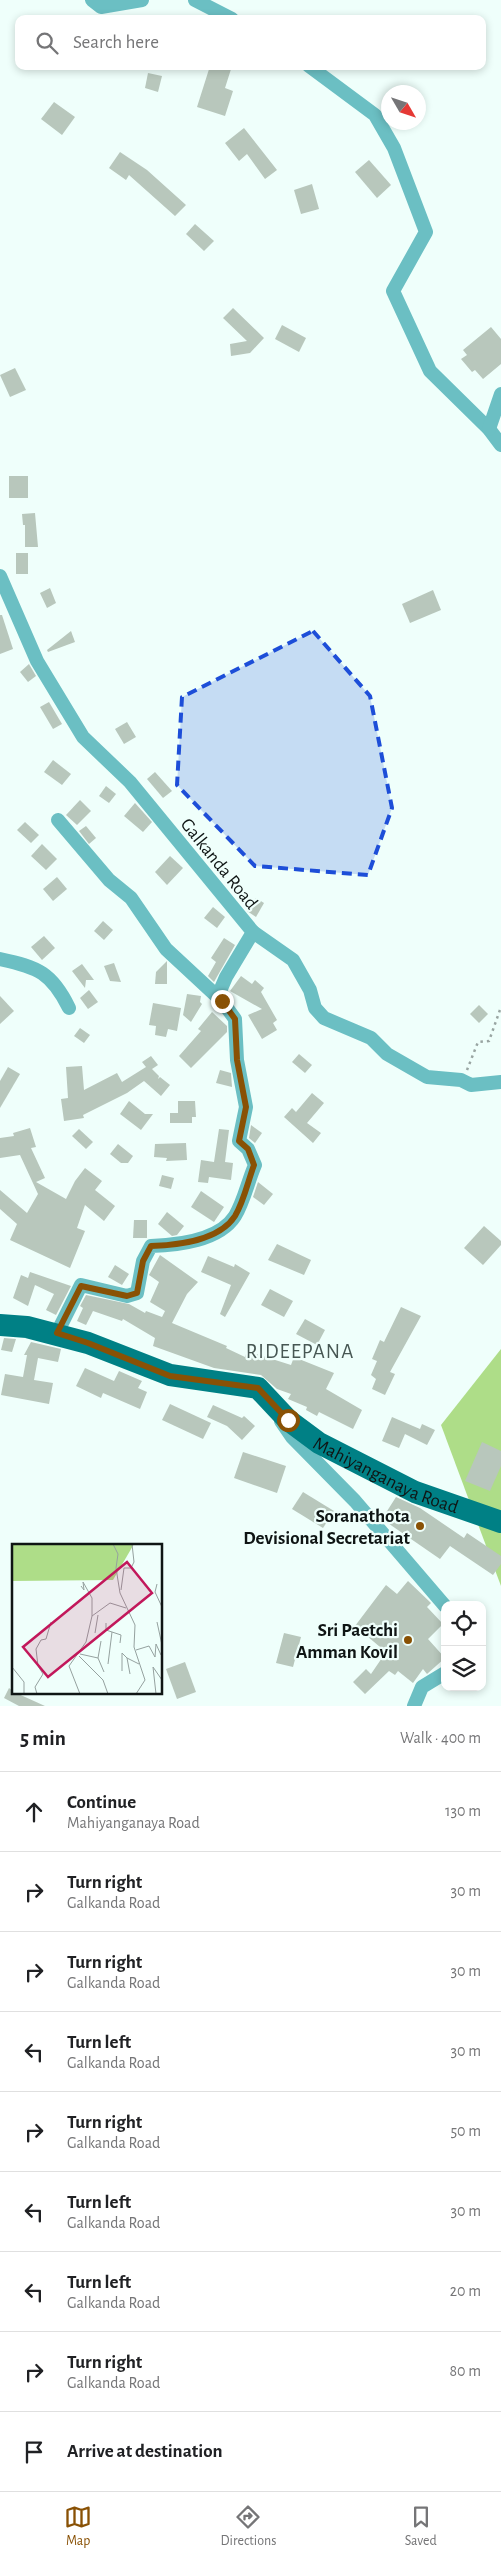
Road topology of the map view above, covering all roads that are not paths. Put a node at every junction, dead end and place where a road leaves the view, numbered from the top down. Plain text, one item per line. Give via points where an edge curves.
1 (92, 0) edge
2 (142, 0) edge
3 (195, 0) edge
4 (224, 15) edge
5 (314, 70) edge
6 (501, 394) edge
7 (489, 429) junction
8 (501, 445) edge
9 (0, 576) edge
10 (58, 820) dead end
11 (253, 932) junction
12 (0, 960) edge
13 (222, 1001) junction
14 (69, 1008) dead end
15 (501, 1082) edge
16 (0, 1325) edge
17 (57, 1333) junction
18 (258, 1388) junction
19 (501, 1522) edge
20 (441, 1601) edge
21 (441, 1675) edge
22 (414, 1706) edge

1 - 2 street via 101,7
3 - 4 street
5 - 7 street via 375,116 394,148 426,232 393,292 430,371
6 - 7 street
7 - 8 street
9 - 11 street, Galkanda Road via 37,661 83,737 130,782
10 - 13 street via 108,880 131,898 166,949
11 - 13 street, Galkanda Road via 226,977 220,991
11 - 15 street via 293,960 310,990 315,1008 324,1018 371,1038 387,1054 427,1076 460,1080 471,1085
12 - 14 street via 25,964 47,976 59,988
13 - 17 street via 235,1019 237,1060 246,1107 239,1141 248,1149 254,1165 235,1216 214,1234 174,1245 151,1246 143,1261 137,1293 127,1296 81,1286
16 - 17 main road
17 - 18 main road via 170,1376
18 - 19 main road, Mahiyanganaya Road via 288,1420 319,1443 415,1492
18 - 20 street via 292,1438 355,1501
21 - 22 street via 422,1687

